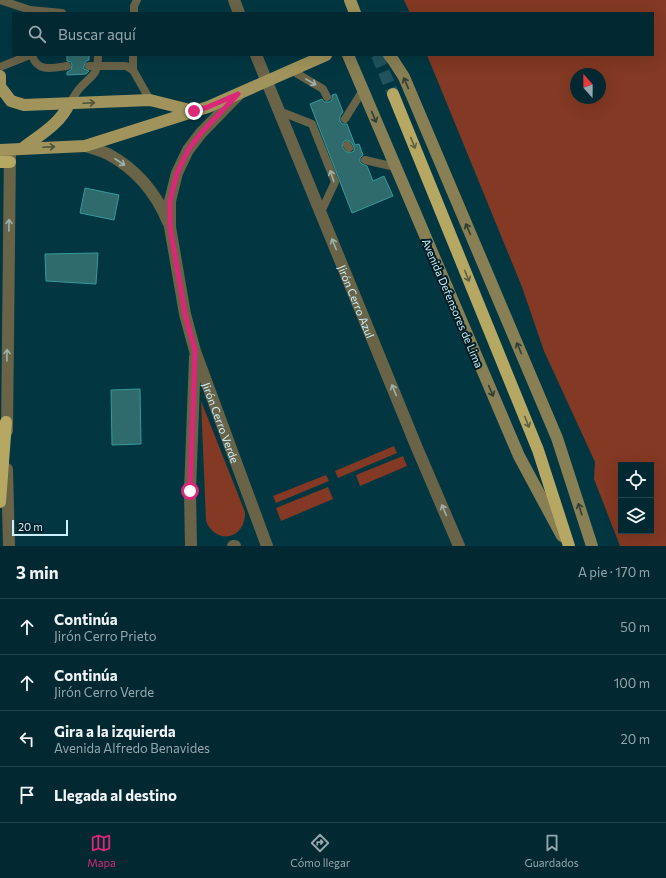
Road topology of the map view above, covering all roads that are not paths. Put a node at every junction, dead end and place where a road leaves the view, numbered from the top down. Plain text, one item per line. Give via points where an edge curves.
1 (0, 0) edge
2 (137, 0) edge
3 (234, 0) edge
4 (350, 0) edge
5 (30, 12) edge
6 (134, 12) edge
7 (239, 12) edge
8 (355, 12) edge
9 (28, 56) edge
10 (32, 56) edge
11 (98, 56) edge
12 (133, 56) edge
13 (256, 56) edge
14 (324, 56) edge
15 (348, 56) edge
16 (390, 56) edge
17 (67, 66) dead end
18 (93, 66) junction
19 (0, 67) edge
20 (133, 70) junction
21 (291, 70) junction
22 (267, 81) junction
23 (0, 85) edge
24 (363, 90) junction
25 (238, 94) junction
26 (393, 94) tunnel mouth
27 (327, 97) dead end
28 (150, 100) junction
29 (70, 104) junction
30 (194, 111) junction
31 (279, 111) junction
32 (345, 119) dead end
33 (85, 146) junction
34 (24, 148) junction
35 (5, 149) edge
36 (365, 160) dead end
37 (5, 162) edge
38 (395, 167) junction
39 (320, 212) junction
40 (170, 227) junction
41 (195, 351) junction
42 (6, 422) junction
43 (0, 502) edge
44 (9, 546) edge
45 (192, 546) edge
46 (268, 546) edge
47 (459, 546) edge
48 (568, 546) edge
49 (592, 546) edge

1 - 5 lane
2 - 6 lane
3 - 7 street
4 - 8 main road
9 - 19 lane
10 - 17 lane via 38,65 47,69
11 - 18 lane
12 - 20 lane
13 - 22 street, Jirón Cerro Azul
14 - 21 main road
15 - 24 main road, Avenida Defensores de Lima
49 -> 16 main road via 557,438 404,77
18 - 20 lane via 126,66
18 - 29 lane via 95,74 80,88
20 - 28 lane
21 - 22 main road
21 -> 27 lane via 323,89
22 - 25 main road
22 - 31 street, Jirón Cerro Azul
23 - 29 main road via 11,101 24,105
24 - 32 lane
24 -> 38 main road, Avenida Defensores de Lima
25 - 30 main road
25 - 40 street, Jirón Cerro Verde via 188,150 177,173 170,201
26 -> 48 highway via 538,450
29 -> 28 main road
28 - 30 main road
29 - 34 main road via 53,127
30 - 33 main road
31 - 39 street, Jirón Cerro Azul
39 -> 31 lane via 335,182 312,124
34 -> 33 main road
33 -> 40 street, Jirón Cerro Verde via 108,154 146,184 160,204
34 - 35 main road
35 - 37 street
36 - 38 lane
42 -> 37 street
38 -> 48 main road, Avenida Defensores de Lima via 519,456
47 -> 39 street, Jirón Cerro Azul
40 - 41 street, Jirón Cerro Verde via 185,314
41 - 45 street via 190,491
41 - 46 street, Jirón Cerro Verde
42 - 43 highway
42 - 44 street

